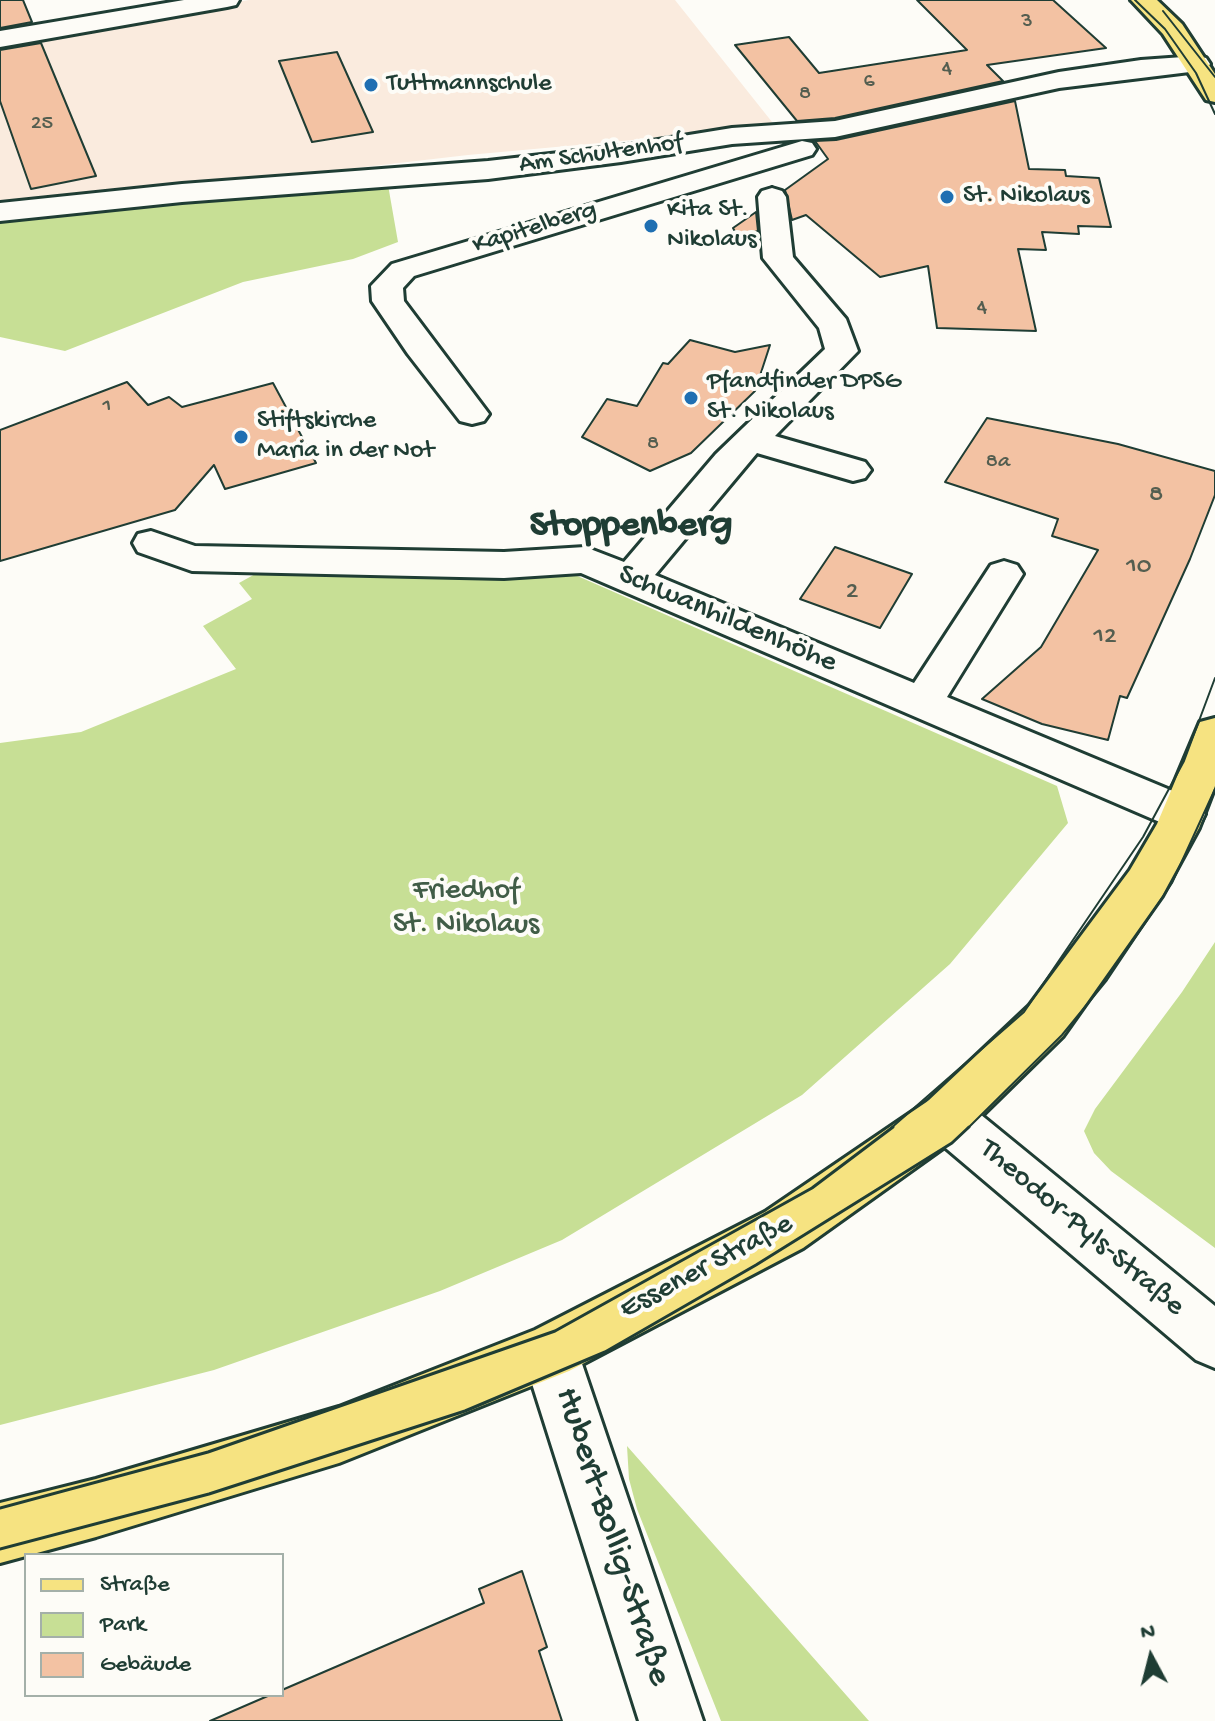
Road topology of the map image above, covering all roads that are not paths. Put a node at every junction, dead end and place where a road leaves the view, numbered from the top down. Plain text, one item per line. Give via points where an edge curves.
1 (227, 0) edge
2 (1143, 0) edge
3 (0, 39) edge
4 (1206, 63) edge
5 (1215, 94) edge
6 (835, 129) junction
7 (772, 197) dead end
8 (0, 212) edge
9 (472, 414) dead end
10 (750, 440) junction
11 (853, 470) dead end
12 (151, 543) dead end
13 (1004, 574) dead end
14 (632, 578) junction
15 (922, 703) junction
16 (1204, 772) edge
17 (946, 1117) junction
18 (1215, 1341) edge
19 (550, 1352) junction
20 (0, 1533) edge
21 (671, 1721) edge

1 - 3 street
2 - 4 main road
4 - 5 main road
4 - 6 street, Am Schultenhof via 1059,80
6 - 8 street, Am Schultenhof via 732,136 488,170
6 - 9 street, Kapitelberg via 801,150 403,270 387,286 388,301
7 - 10 street via 778,258 835,326 842,351
10 - 11 street
10 - 14 street
12 - 14 street, Schwanhildenhöhe via 192,558 490,565 585,560
13 - 15 street
14 - 15 street, Schwanhildenhöhe
15 - 16 street, Schwanhildenhöhe
16 - 17 main road, Essener Straße via 1146,883 1046,1021
17 - 18 street, Theodor-Pyls-Straße
17 - 19 main road, Essener Straße via 784,1230
19 - 20 main road, Essener Straße via 339,1435
19 - 21 street, Hubert-Bollig-Straße

